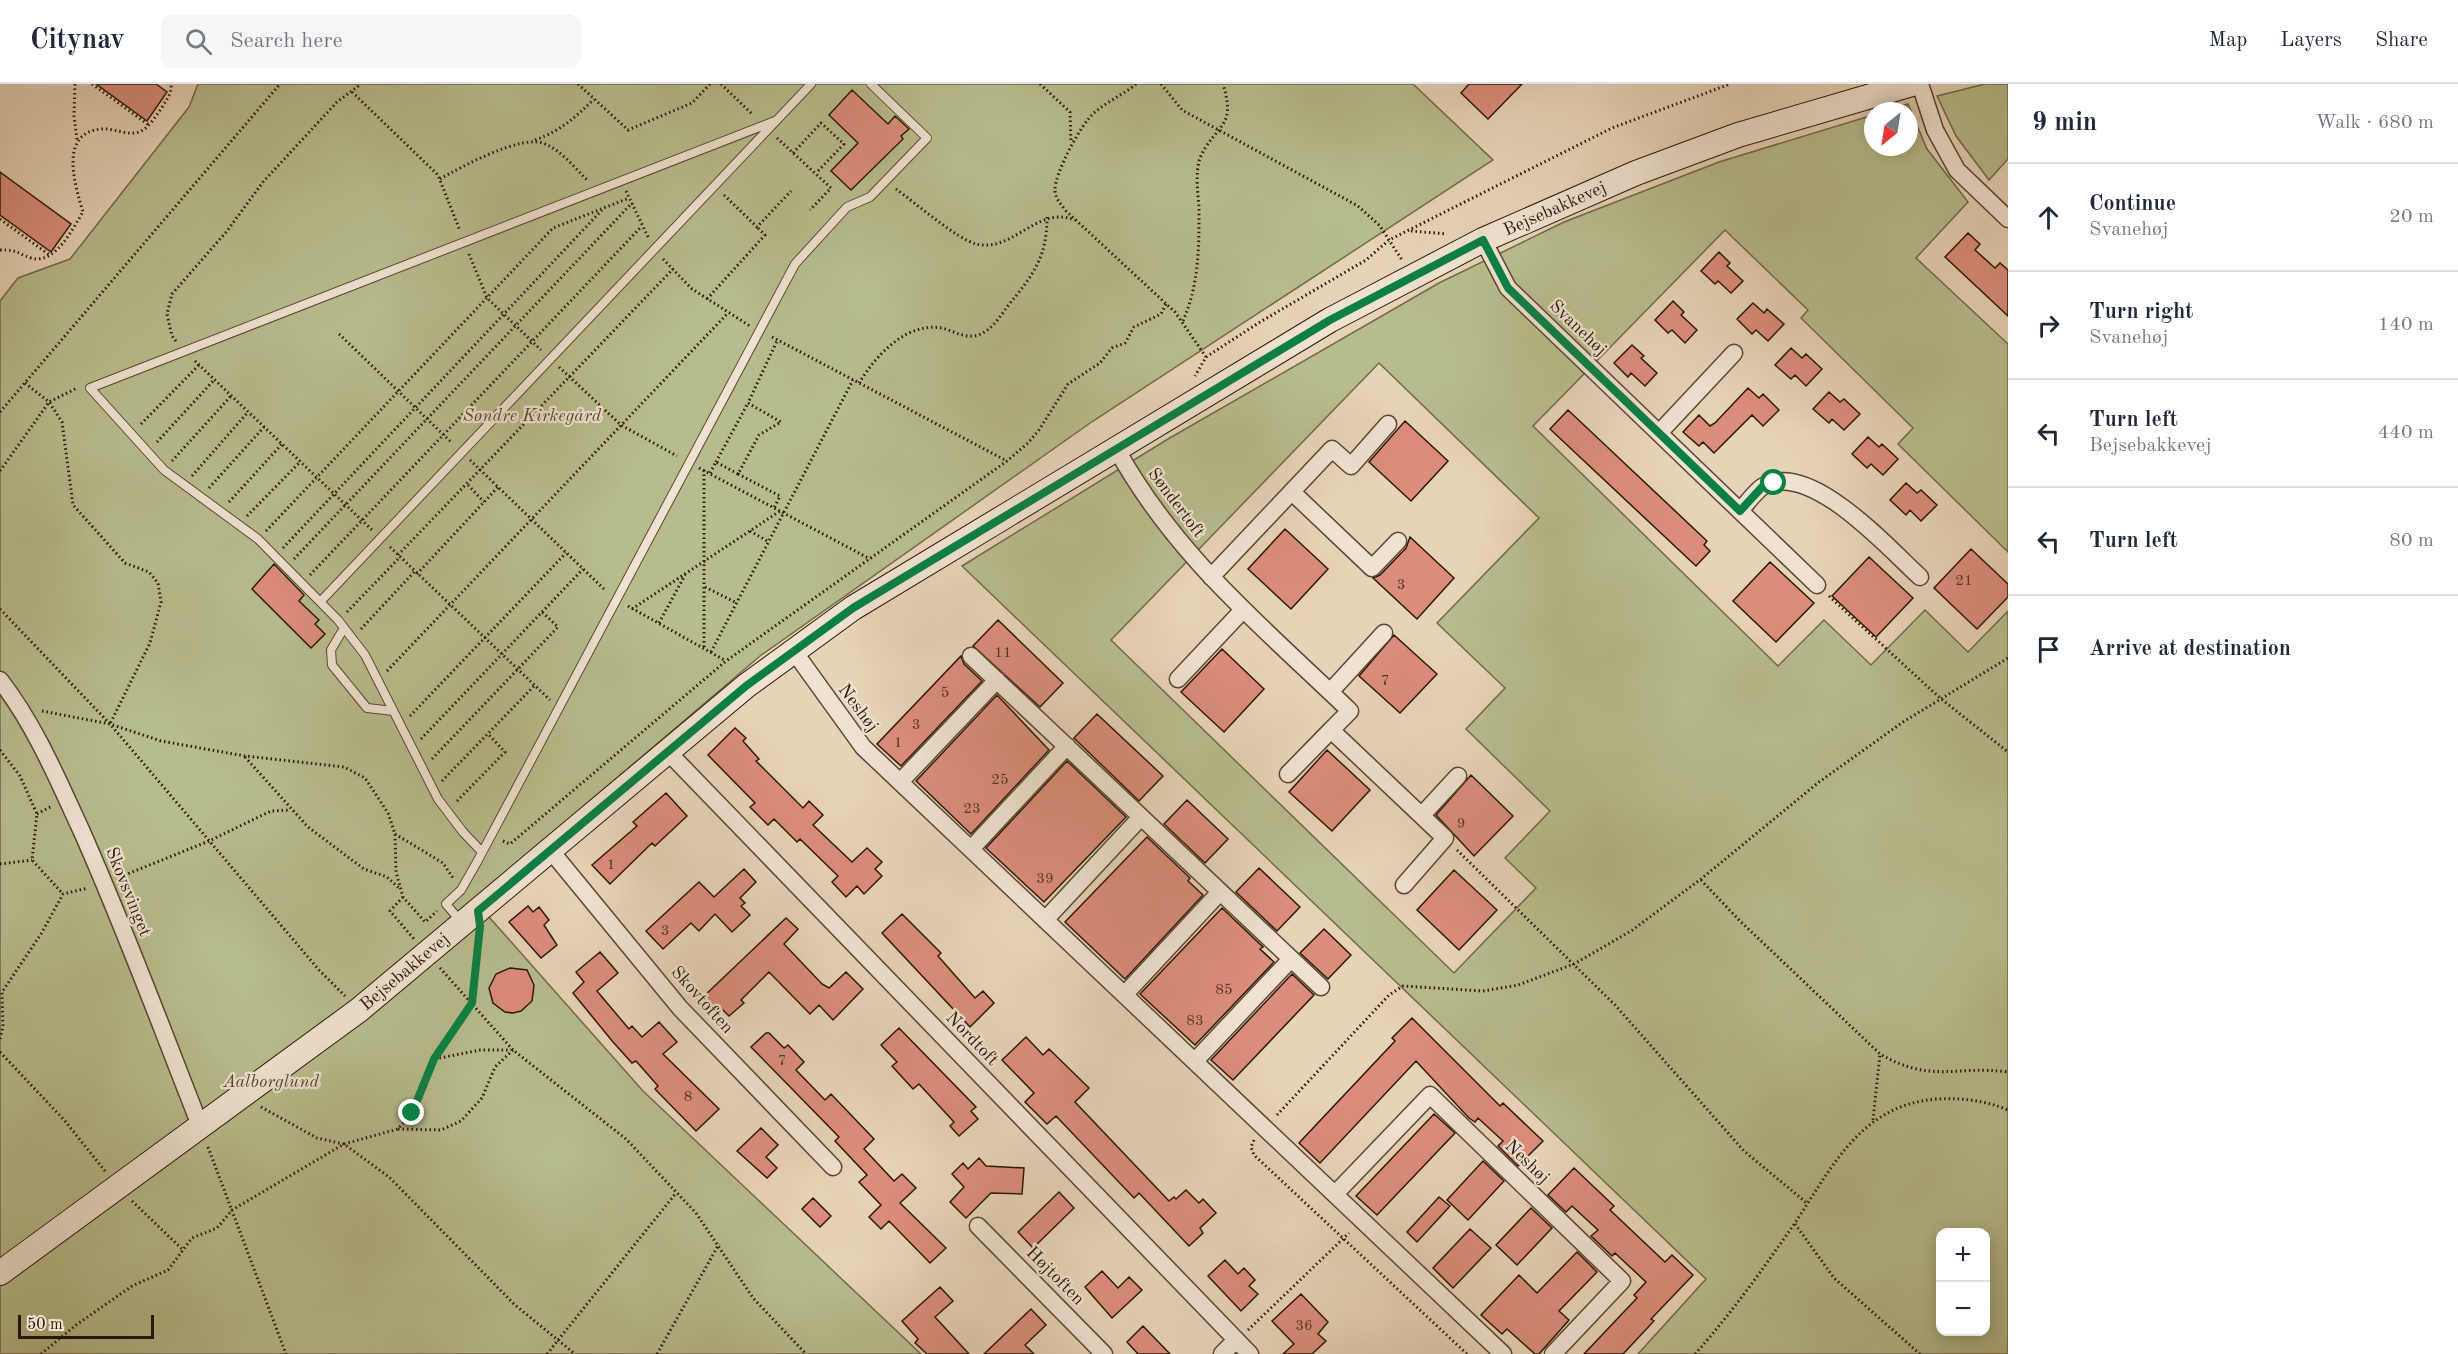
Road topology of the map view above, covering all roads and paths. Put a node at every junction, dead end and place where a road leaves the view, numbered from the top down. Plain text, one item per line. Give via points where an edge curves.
1 (75, 84) edge
2 (92, 84) edge
3 (171, 84) edge
4 (280, 84) edge
5 (361, 84) edge
6 (578, 84) edge
7 (710, 84) edge
8 (721, 84) edge
9 (811, 84) edge
10 (871, 84) edge
11 (1040, 84) edge
12 (1136, 84) edge
13 (1161, 84) edge
14 (1223, 84) edge
15 (1730, 84) edge
16 (1912, 84) edge
17 (1920, 84) edge
18 (351, 92) junction
19 (594, 99) junction
20 (149, 125) junction
21 (766, 127) junction
22 (753, 129) junction
23 (1219, 132) junction
24 (77, 140) junction
25 (534, 140) junction
26 (1071, 144) junction
27 (747, 151) junction
28 (793, 153) junction
29 (816, 174) junction
30 (440, 179) junction
31 (622, 181) junction
32 (885, 181) junction
33 (715, 185) junction
34 (598, 190) junction
35 (790, 191) dead end
36 (629, 198) junction
37 (632, 203) junction
38 (603, 208) junction
39 (810, 210) dead end
40 (1047, 217) junction
41 (0, 219) edge
42 (2008, 219) edge
43 (1077, 221) junction
44 (641, 226) junction
45 (757, 227) junction
46 (1410, 231) junction
47 (1450, 234) dead end
48 (1389, 240) junction
49 (1483, 240) junction
50 (464, 242) junction
51 (655, 249) junction
52 (0, 250) edge
53 (51, 256) junction
54 (1404, 265) dead end
55 (673, 270) junction
56 (707, 299) junction
57 (1166, 304) junction
58 (727, 314) junction
59 (1183, 321) junction
60 (757, 330) junction
61 (339, 334) dead end
62 (184, 351) junction
63 (1734, 353) dead end
64 (1206, 357) junction
65 (199, 365) dead end
66 (214, 380) dead end
67 (852, 380) junction
68 (25, 383) junction
69 (859, 383) junction
70 (1191, 384) dead end
71 (90, 388) junction
72 (399, 391) junction
73 (231, 396) dead end
74 (49, 402) junction
75 (748, 404) junction
76 (416, 408) junction
77 (0, 412) edge
78 (248, 412) dead end
79 (428, 419) junction
80 (1388, 424) dead end
81 (264, 427) dead end
82 (1659, 433) junction
83 (132, 434) junction
84 (443, 434) junction
85 (282, 444) dead end
86 (1116, 448) junction
87 (148, 452) junction
88 (462, 452) junction
89 (1007, 461) junction
90 (300, 462) dead end
91 (716, 462) junction
92 (164, 470) junction
93 (704, 470) dead end
94 (0, 471) edge
95 (482, 471) junction
96 (738, 474) junction
97 (468, 485) junction
98 (182, 486) junction
99 (498, 487) junction
100 (1292, 492) junction
101 (200, 498) junction
102 (484, 502) junction
103 (774, 508) junction
104 (780, 511) junction
105 (1740, 511) junction
106 (220, 513) junction
107 (784, 513) junction
108 (531, 519) junction
109 (238, 525) junction
110 (750, 531) junction
111 (258, 539) junction
112 (1398, 541) dead end
113 (770, 542) junction
114 (566, 553) junction
115 (276, 556) junction
116 (870, 559) junction
117 (705, 561) junction
118 (287, 567) junction
119 (583, 568) junction
120 (685, 574) junction
121 (1920, 577) dead end
122 (1211, 578) junction
123 (303, 583) junction
124 (1817, 585) joint
125 (705, 586) junction
126 (615, 599) junction
127 (321, 601) junction
128 (737, 603) junction
129 (0, 609) edge
130 (632, 609) junction
131 (1242, 611) junction
132 (542, 612) junction
133 (341, 624) junction
134 (659, 624) junction
135 (1384, 633) dead end
136 (352, 639) junction
137 (704, 648) junction
138 (793, 650) junction
139 (711, 652) junction
140 (970, 656) dead end
141 (2008, 658) edge
142 (726, 661) junction
143 (1178, 679) dead end
144 (0, 680) edge
145 (378, 680) junction
146 (997, 680) junction
147 (534, 685) dead end
148 (1330, 692) junction
149 (1940, 698) junction
150 (21, 707) junction
151 (393, 711) junction
152 (110, 724) junction
153 (400, 726) junction
154 (1331, 730) junction
155 (488, 734) junction
156 (1066, 746) junction
157 (411, 749) junction
158 (0, 750) edge
159 (667, 751) junction
160 (2008, 752) edge
161 (245, 756) junction
162 (422, 770) junction
163 (1288, 774) dead end
164 (1458, 776) dead end
165 (900, 782) junction
166 (434, 790) junction
167 (290, 810) junction
168 (447, 811) junction
169 (1422, 815) junction
170 (1141, 818) junction
171 (395, 834) junction
172 (491, 836) junction
173 (1445, 838) junction
174 (209, 841) junction
175 (971, 849) junction
176 (551, 851) junction
177 (482, 852) junction
178 (32, 860) junction
179 (0, 864) edge
180 (1701, 879) junction
181 (105, 883) junction
182 (1404, 885) dead end
183 (402, 890) junction
184 (461, 890) junction
185 (1220, 891) junction
186 (63, 894) junction
187 (403, 897) junction
188 (446, 904) junction
189 (470, 917) junction
190 (1045, 920) junction
191 (427, 954) junction
192 (1291, 959) junction
193 (1574, 964) junction
194 (1321, 987) dead end
195 (1, 991) edge
196 (1125, 994) junction
197 (472, 1003) junction
198 (359, 1010) junction
199 (0, 1039) edge
200 (513, 1050) junction
201 (0, 1052) edge
202 (1880, 1054) junction
203 (434, 1059) junction
204 (1196, 1061) junction
205 (2008, 1072) edge
206 (244, 1096) junction
207 (2008, 1110) edge
208 (1873, 1120) junction
209 (1266, 1126) junction
210 (201, 1128) junction
211 (398, 1129) junction
212 (344, 1144) junction
213 (833, 1167) dead end
214 (117, 1186) junction
215 (676, 1192) junction
216 (1336, 1193) junction
217 (1808, 1204) junction
218 (232, 1210) junction
219 (1794, 1224) junction
220 (978, 1226) dead end
221 (1343, 1238) junction
222 (719, 1244) junction
223 (182, 1249) junction
224 (0, 1273) edge
225 (1236, 1340) junction
226 (557, 1341) junction
227 (41, 1354) edge
228 (286, 1354) edge
229 (547, 1354) edge
230 (575, 1354) edge
231 (657, 1354) edge
232 (806, 1354) edge
233 (1104, 1354) edge
234 (1222, 1354) edge
235 (1250, 1354) edge
236 (1467, 1354) edge
237 (1503, 1354) edge
238 (1553, 1354) edge
239 (1695, 1354) edge
240 (1920, 1354) edge

1 - 24 path
2 - 20 path
3 - 20 path via 172,91
4 - 68 path
5 - 18 path
6 - 19 path
7 - 19 path via 692,103 628,130
8 - 21 path
9 - 21 lane
10 - 32 lane via 927,138
11 - 26 path via 1070,112
12 - 26 path via 1095,112
13 - 23 path via 1182,110
14 - 23 path via 1229,105
15 - 46 path via 1612,128
16 - 49 street, Bejsebakkevej via 1738,135 1636,173
17 - 42 street via 1935,130 1958,170
18 - 30 path
18 - 62 path via 337,102 263,182 172,294 167,304 168,324
19 - 25 path via 572,122
20 - 24 path via 131,133 100,129 82,134
21 - 22 lane
21 - 27 lane
21 - 28 path
22 - 27 lane
22 - 31 lane
23 - 48 path via 1358,206
23 - 59 path via 1200,159 1199,262 1192,300
24 - 53 path via 72,165 83,212
25 - 30 path via 514,145
25 - 34 path via 565,158
26 - 43 path via 1055,189 1057,200
27 - 33 lane
28 - 29 path
28 - 29 path via 821,123 844,144
29 - 39 path via 831,188
30 - 50 path
31 - 34 lane
31 - 36 path
32 - 40 path via 975,244 995,244
32 - 60 lane via 870,197 847,207 795,264
33 - 45 path
33 - 51 lane
34 - 50 lane
35 - 45 path
36 - 37 path
36 - 38 path
37 - 44 path
37 - 79 path
38 - 72 path via 553,228
38 - 76 path
40 - 43 path
40 - 69 path via 1047,238 1037,267 994,324 979,335 967,336 942,328 901,336 874,359
41 - 53 path
43 - 57 path
44 - 51 path
44 - 84 path
45 - 56 path via 765,235
46 - 47 path
46 - 48 path
48 - 54 path
48 - 64 path via 1366,260
49 - 82 street, Svanehøj via 1508,288
49 - 86 street, Bejsebakkevej via 1330,320
50 - 62 lane
51 - 55 path
51 - 88 lane
52 - 53 path via 18,250 30,258
55 - 56 path
55 - 95 path
56 - 58 path
57 - 59 path
57 - 89 path via 1161,314 1134,327 1125,343 1112,348 1100,363 1068,384 1039,430
58 - 60 path
58 - 108 path
59 - 64 path
60 - 126 lane
61 - 72 path
62 - 71 lane
63 - 82 street
64 - 70 path
65 - 83 path
66 - 87 path
67 - 69 path
67 - 75 path via 778,340
67 - 107 path
68 - 74 path
68 - 77 path
69 - 89 path
71 - 74 path via 76,388
71 - 83 lane
72 - 76 path
72 - 111 path
73 - 92 path
74 - 94 path
74 - 152 path via 62,422 73,506 125,563 149,573 158,583 161,602 150,643
75 - 91 path
75 - 96 path via 781,422 759,435
76 - 79 path
76 - 115 path
78 - 98 path
79 - 84 path
79 - 118 path
80 - 100 street via 1351,466 1332,449
81 - 101 path
82 - 105 street, Svanehøj
83 - 87 lane
84 - 88 path
84 - 123 path
85 - 106 path
86 - 122 street, Søndertoft via 1154,511
86 - 138 street, Bejsebakkevej via 853,608
87 - 92 lane
88 - 95 path
88 - 127 lane
89 - 116 path
90 - 109 path
91 - 96 path
91 - 103 path via 710,474
92 - 98 lane
93 - 117 path
95 - 97 path
95 - 99 path
96 - 103 path via 780,496
97 - 102 path
97 - 133 path via 399,556
98 - 101 lane
99 - 102 path
99 - 108 path
100 - 112 street via 1372,568
100 - 122 street
101 - 106 lane
102 - 136 path
103 - 104 path
104 - 107 path
104 - 110 path
105 - 121 street via 1763,486 1808,486 1844,507
105 - 124 street, Svanehøj
106 - 109 lane
107 - 113 path
107 - 116 path
108 - 114 path
108 - 145 path
109 - 111 lane
110 - 113 path
110 - 117 path
111 - 115 lane
113 - 128 path
114 - 119 path
114 - 153 path
115 - 118 lane
116 - 142 path
117 - 120 path
117 - 125 path
118 - 123 lane
119 - 126 path
119 - 132 path
120 - 130 path
120 - 134 path
122 - 131 street, Søndertoft
123 - 127 lane
124 - 149 path
125 - 128 path
125 - 137 path
126 - 130 path
126 - 172 lane
127 - 133 lane
128 - 139 path
129 - 152 path
130 - 134 path
131 - 143 street
131 - 148 street, Søndertoft
132 - 157 path
132 - 162 path via 558,627
133 - 136 lane
133 - 151 lane via 331,650 332,665 366,708
134 - 137 path
135 - 148 street
136 - 145 lane
137 - 139 path
138 - 159 street, Bejsebakkevej
138 - 165 street, Neshøj via 848,730
139 - 142 path
140 - 146 street
141 - 149 path
142 - 172 path via 510,844
144 - 150 street, Skovsvinget
145 - 151 lane
146 - 156 street
146 - 165 street
147 - 155 path
148 - 154 street, Søndertoft via 1350,711
149 - 160 path
149 - 180 path via 1819,782
150 - 152 path
150 - 181 street, Skovsvinget
151 - 153 lane
152 - 161 path via 161,741
152 - 174 path
153 - 157 lane
154 - 163 street, Søndertoft
154 - 169 street
155 - 166 path
155 - 168 path via 505,752
156 - 170 street
156 - 175 street
157 - 162 lane
158 - 178 path via 20,776 37,814
159 - 176 street, Bejsebakkevej
159 - 225 street, Nordtoft
161 - 167 path
161 - 171 path via 344,767 365,778 388,813
162 - 166 lane
164 - 169 street
165 - 175 street, Neshøj
166 - 168 lane
167 - 174 path via 271,811
167 - 183 path via 364,869 387,877
168 - 177 lane
169 - 173 street
170 - 185 street
170 - 190 street
171 - 183 path via 396,872
171 - 184 path via 443,863
172 - 177 lane
173 - 182 street
173 - 193 path
174 - 181 path
174 - 198 path via 319,970
175 - 190 street, Neshøj
176 - 189 street, Bejsebakkevej
176 - 213 street, Skovtoften via 680,1008
177 - 184 lane
178 - 179 path
178 - 186 path
180 - 193 path via 1631,931
180 - 202 path
181 - 186 path
181 - 210 street, Skovsvinget
183 - 187 path
184 - 188 lane
185 - 192 street
185 - 196 street
186 - 195 path via 41,934
187 - 188 path via 425,922
187 - 191 path via 390,911
188 - 189 lane
189 - 191 street, Bejsebakkevej
189 - 197 path via 480,926
190 - 196 street, Neshøj
191 - 197 path
191 - 198 street, Bejsebakkevej
192 - 194 street
192 - 204 street
193 - 209 path via 1518,985 1483,991 1403,986 1389,995
193 - 217 path via 1642,1034 1744,1152
195 - 199 path
196 - 204 street, Neshøj
197 - 200 path
197 - 203 path
198 - 206 street, Bejsebakkevej
200 - 203 path via 480,1050
200 - 211 path via 495,1067 482,1098 461,1121 441,1130
200 - 215 path via 626,1139
201 - 214 path via 65,1121
202 - 205 path via 1903,1067 1928,1073
202 - 208 path
203 - 211 path via 412,1113
204 - 209 street, Neshøj
206 - 210 street, Bejsebakkevej
206 - 212 path via 317,1138
207 - 208 path via 1962,1098 1925,1100
208 - 217 path via 1843,1151
209 - 216 street, Neshøj
209 - 221 path via 1254,1139 1254,1155
210 - 214 street, Bejsebakkevej
210 - 218 path
211 - 212 path
212 - 218 path
212 - 226 path via 389,1177 515,1305
214 - 223 path
214 - 224 street, Bejsebakkevej
215 - 222 path
215 - 226 path
216 - 237 street, Neshøj
216 - 238 street, Neshøj via 1430,1095 1622,1281
217 - 219 path
218 - 223 path via 217,1228 192,1238
218 - 228 path
219 - 239 path via 1759,1276
219 - 240 path via 1834,1278
220 - 233 street, Højtoften
221 - 225 path
221 - 236 path
222 - 231 path
222 - 232 path via 753,1298
223 - 227 path via 168,1270 132,1286 76,1324
225 - 234 street
225 - 235 street, Nordtoft
226 - 229 path
226 - 230 path

